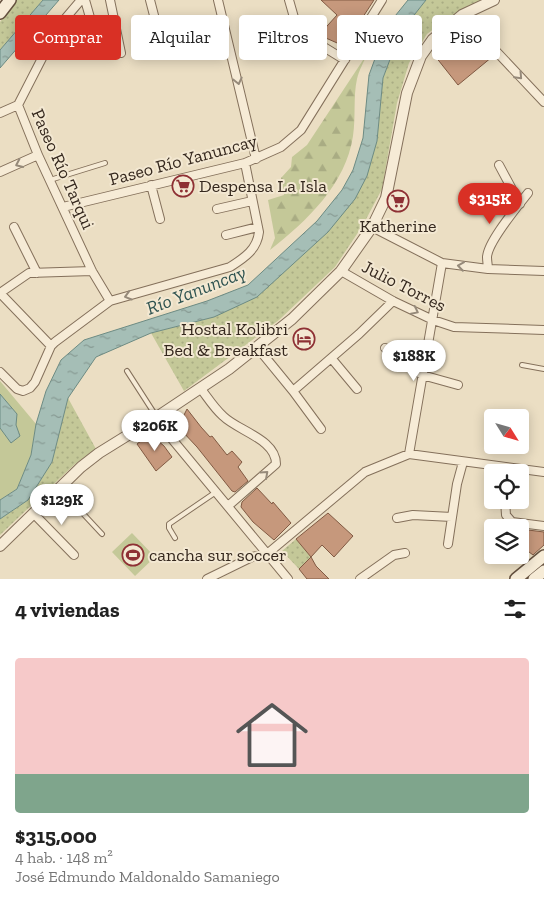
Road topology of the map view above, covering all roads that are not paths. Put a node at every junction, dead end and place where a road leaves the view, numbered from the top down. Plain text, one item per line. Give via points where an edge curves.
1 (10, 0) edge
2 (80, 0) edge
3 (85, 0) edge
4 (110, 0) edge
5 (150, 0) edge
6 (218, 0) edge
7 (289, 0) edge
8 (382, 0) edge
9 (494, 0) edge
10 (0, 13) edge
11 (68, 15) edge
12 (89, 15) edge
13 (154, 15) edge
14 (373, 15) edge
15 (462, 15) edge
16 (432, 40) edge
17 (122, 53) dead end
18 (337, 55) edge
19 (500, 55) edge
20 (41, 60) edge
21 (345, 60) edge
22 (544, 102) edge
23 (18, 105) junction
24 (0, 113) edge
25 (38, 155) junction
26 (256, 159) junction
27 (105, 163) dead end
28 (245, 163) junction
29 (499, 165) dead end
30 (0, 172) edge
31 (50, 180) junction
32 (150, 185) junction
33 (528, 193) dead end
34 (252, 201) junction
35 (520, 204) junction
36 (63, 207) junction
37 (218, 209) dead end
38 (160, 219) dead end
39 (14, 227) dead end
40 (258, 227) junction
41 (372, 227) junction
42 (226, 235) dead end
43 (442, 263) junction
44 (488, 269) junction
45 (341, 271) junction
46 (544, 271) edge
47 (92, 272) junction
48 (37, 273) junction
49 (0, 293) edge
50 (393, 300) junction
51 (110, 301) junction
52 (433, 320) junction
53 (544, 330) edge
54 (51, 346) junction
55 (257, 347) junction
56 (385, 348) dead end
57 (332, 359) junction
58 (522, 365) dead end
59 (544, 369) edge
60 (127, 371) dead end
61 (0, 372) edge
62 (422, 374) junction
63 (458, 385) dead end
64 (201, 389) junction
65 (357, 389) dead end
66 (293, 391) junction
67 (157, 418) junction
68 (321, 429) dead end
69 (409, 454) junction
70 (463, 462) junction
71 (484, 466) edge
72 (529, 471) edge
73 (544, 472) edge
74 (59, 488) junction
75 (216, 492) junction
76 (228, 506) junction
77 (506, 509) edge
78 (33, 513) junction
79 (397, 518) dead end
80 (452, 518) junction
81 (544, 526) edge
82 (102, 534) dead end
83 (175, 538) dead end
84 (448, 544) dead end
85 (0, 546) edge
86 (405, 553) dead end
87 (267, 554) junction
88 (74, 555) dead end
89 (544, 556) edge
90 (544, 571) edge
91 (207, 579) edge
92 (288, 579) edge
93 (360, 579) edge
94 (516, 579) edge
95 (534, 579) edge

1 - 10 main road
2 - 11 street, Paseo Río Tarqui
3 - 12 street
4 - 17 street
5 - 13 street
6 -> 26 street
7 - 18 street via 296,28
8 - 14 street, Paseo Río Yanuncay
9 - 15 street
16 - 41 street via 416,65 407,93 386,198
19 -> 22 street
20 - 23 street, Paseo Río Tarqui
21 - 26 street, Paseo Río Yanuncay via 301,130 281,148
23 - 24 street
23 - 25 street, Paseo Río Tarqui
25 -> 30 street
25 - 31 street, Paseo Río Tarqui
26 - 28 street, Paseo Río Yanuncay
27 - 31 lane
28 - 32 street, Paseo Río Yanuncay
28 - 34 street
29 - 35 street
31 - 36 street, Paseo Río Tarqui
32 - 36 street, Paseo Río Yanuncay
32 - 38 street
33 - 35 street
34 - 37 street
34 - 40 street
35 - 44 street via 491,245
36 - 47 street, Paseo Río Tarqui
39 - 48 street
40 - 42 street
40 -> 51 street via 254,249 230,267
41 - 43 street
41 - 45 street
44 -> 43 street
43 - 52 street
44 - 46 street
45 - 50 street, Julio Torres
45 - 55 street
47 - 48 street
47 - 51 street, Paseo Río Tarqui
48 - 49 street via 29,274
49 - 54 street
50 -> 52 street, Julio Torres
50 - 57 street
51 - 54 street
52 - 53 street, Julio Torres via 454,327
52 - 62 street
54 - 61 street via 30,388 23,391 16,388
55 - 64 street
55 - 66 street
56 - 62 street
57 - 65 street
57 - 66 street
58 - 59 lane
60 - 67 lane
62 - 63 street
62 - 69 street
64 - 67 street
76 -> 64 street via 276,464 276,457 265,443 222,415
66 - 68 street
67 - 74 street via 99,453
67 - 75 street
69 - 70 street
69 - 87 street via 365,472
70 - 71 street
70 - 80 street
72 - 73 street
74 - 78 street
74 - 82 lane
75 - 76 street
75 - 83 lane via 169,524
76 - 87 street
77 - 81 street via 512,522
78 - 85 street
78 - 88 street
79 - 80 street via 413,514
80 - 84 street
86 - 93 street via 394,556
87 - 91 street via 252,557
87 - 92 street
89 - 94 main road
90 - 95 main road

